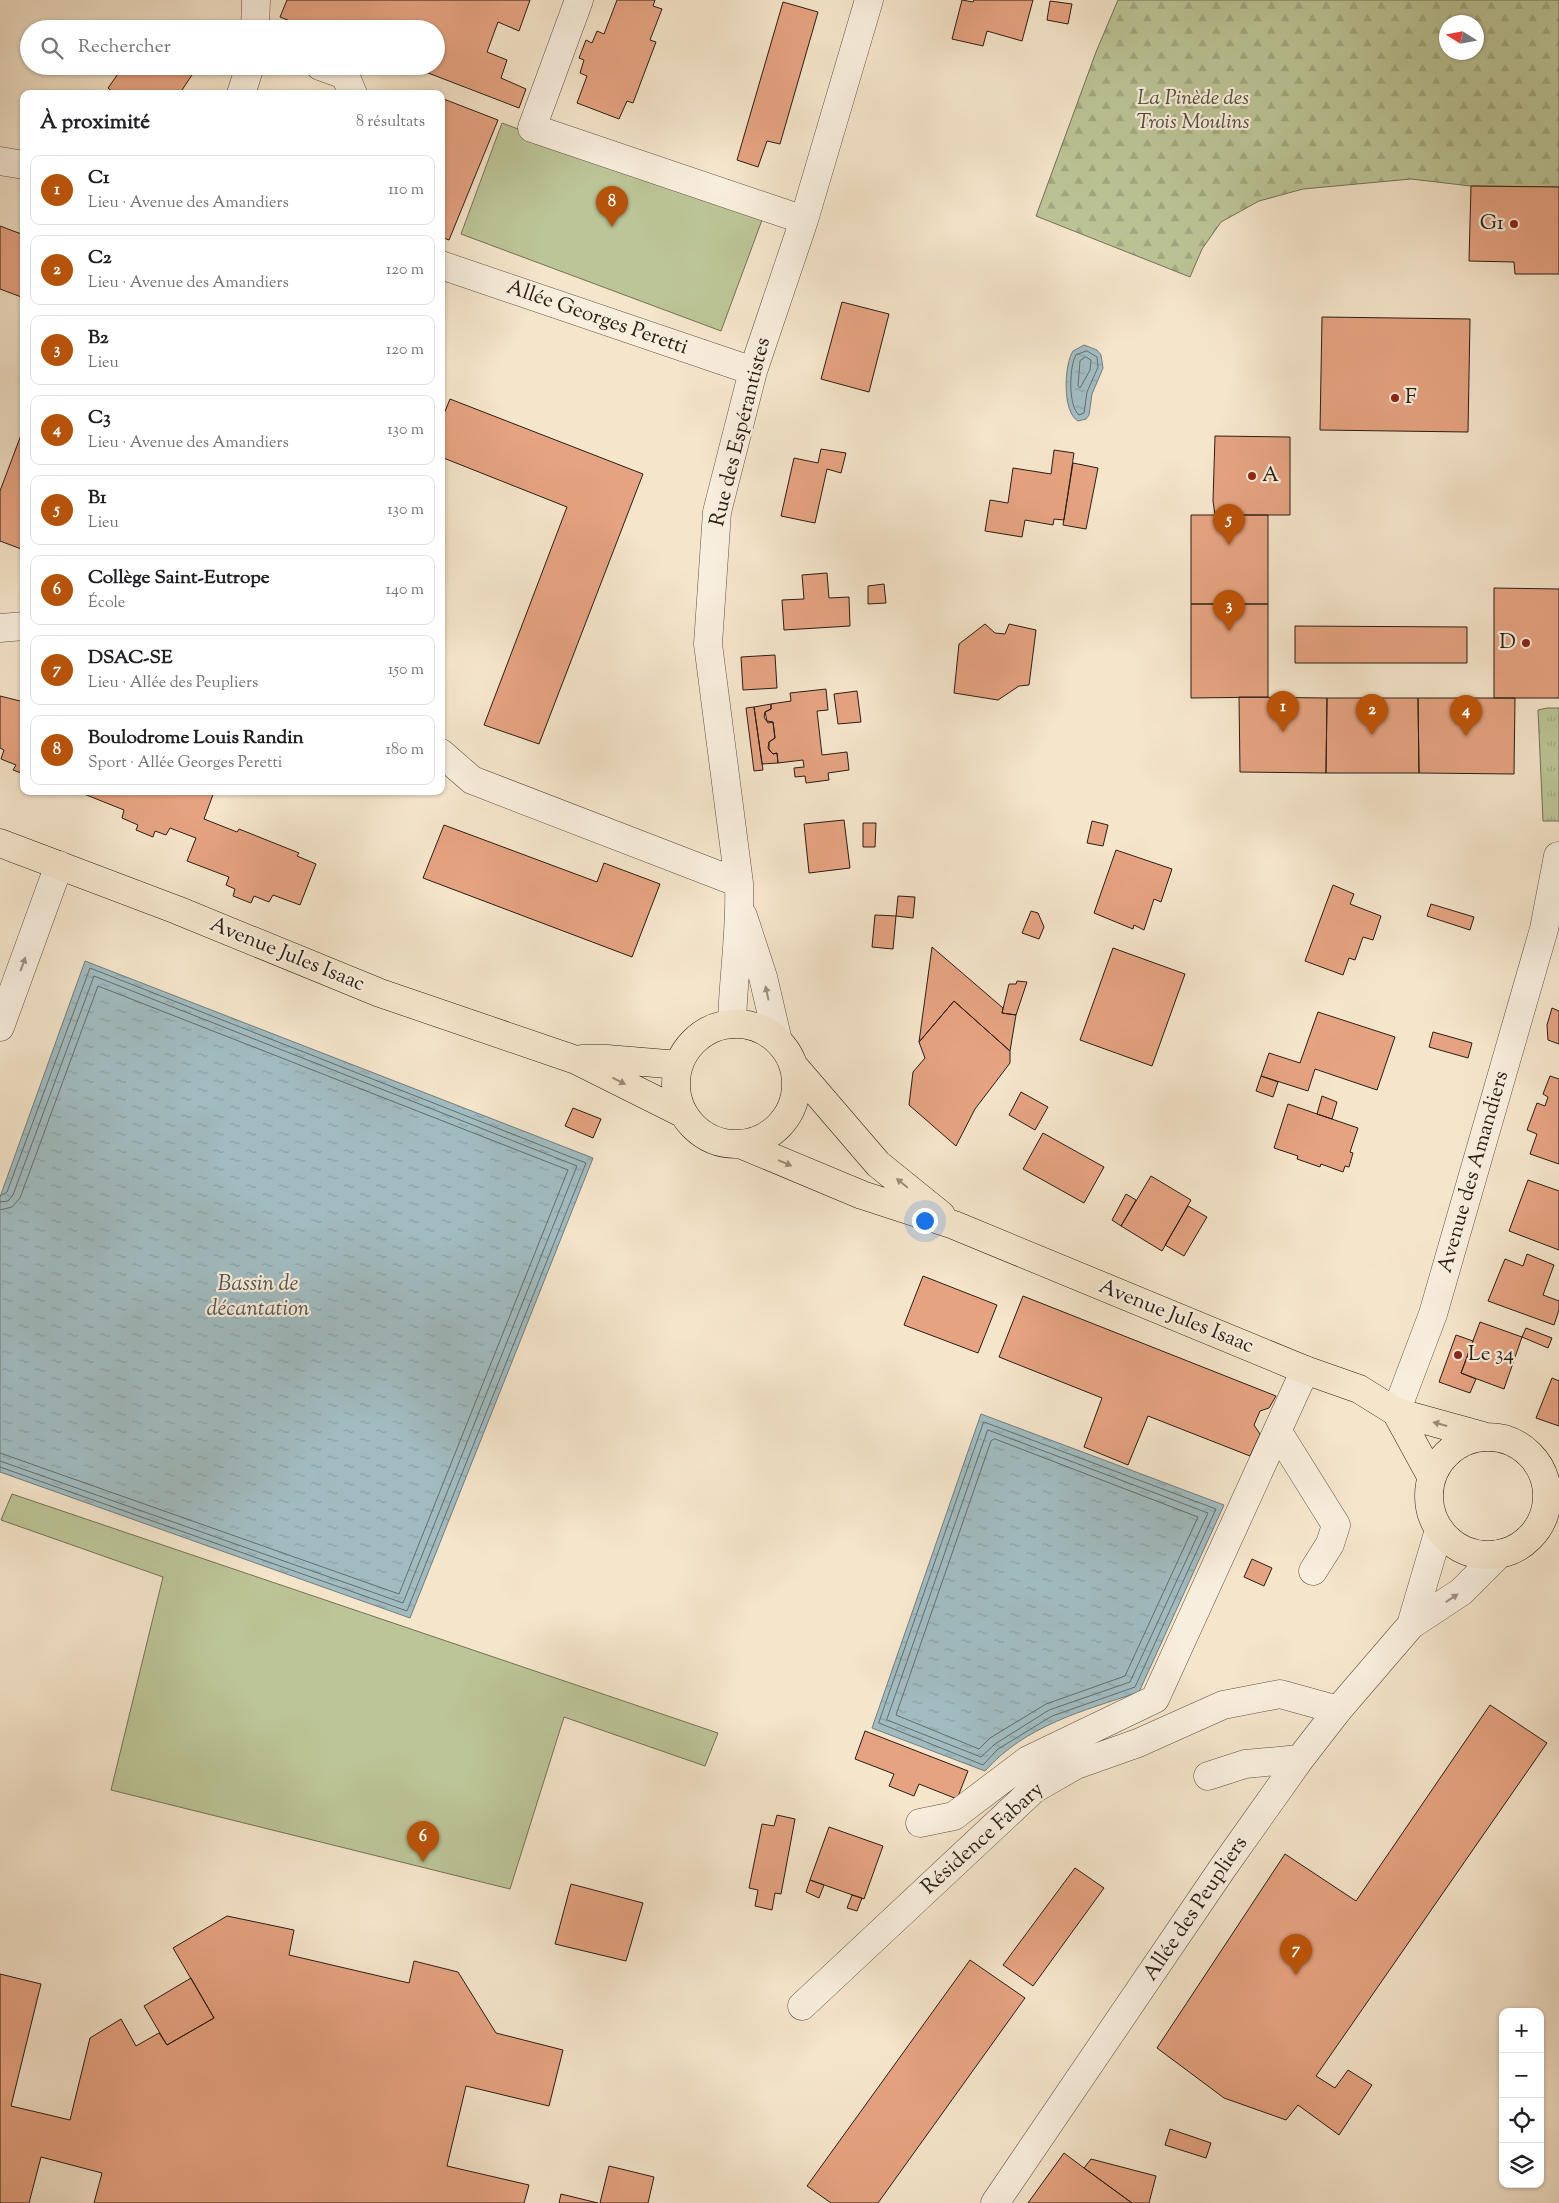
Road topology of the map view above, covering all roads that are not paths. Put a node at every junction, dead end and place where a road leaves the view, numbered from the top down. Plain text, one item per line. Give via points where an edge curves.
1 (256, 0) edge
2 (579, 0) edge
3 (869, 0) edge
4 (255, 20) edge
5 (247, 75) edge
6 (345, 75) edge
7 (242, 90) edge
8 (351, 90) edge
9 (0, 161) edge
10 (20, 164) edge
11 (804, 220) junction
12 (445, 266) edge
13 (753, 371) junction
14 (20, 626) edge
15 (0, 628) edge
16 (445, 756) edge
17 (0, 843) edge
18 (1558, 856) edge
19 (59, 865) junction
20 (740, 895) junction
21 (732, 1024) junction
22 (0, 1027) edge
23 (778, 1041) junction
24 (576, 1060) junction
25 (679, 1065) junction
26 (793, 1066) junction
27 (684, 1114) junction
28 (740, 1144) junction
29 (954, 1225) junction
30 (1305, 1370) junction
31 (1396, 1412) junction
32 (1278, 1432) junction
33 (1483, 1436) junction
34 (1548, 1467) edge
35 (1431, 1476) junction
36 (1547, 1529) edge
37 (1439, 1530) junction
38 (1499, 1554) junction
39 (1313, 1571) dead end
40 (1411, 1625) junction
41 (1338, 1710) junction
42 (1300, 1759) junction
43 (1208, 1776) dead end
44 (920, 1823) dead end
45 (802, 2006) dead end
46 (995, 2203) edge

1 - 4 street
2 - 11 street via 532,128
3 - 11 street, Rue des Espérantistes
5 - 7 street
6 - 8 street
9 - 10 street
11 - 13 street, Rue des Espérantistes
12 - 13 street, Allée Georges Peretti
13 - 20 street, Rue des Espérantistes via 717,512 708,644
14 - 15 street
16 - 20 street via 472,780
17 - 19 main road, Avenue Jules Isaac
18 - 31 street, Avenue des Amandiers via 1544,929 1433,1314
22 -> 19 street
19 - 24 main road, Avenue Jules Isaac via 380,993
20 - 21 street, Rue des Espérantistes
23 -> 20 street, Rue des Espérantistes via 764,977
21 - 23 main road via 748,1025
21 - 25 main road via 714,1028 699,1037 686,1050
23 - 26 main road
24 - 25 main road, Avenue Jules Isaac via 607,1059
24 -> 27 main road, Avenue Jules Isaac
25 - 27 main road via 676,1082
26 - 28 main road via 794,1098 786,1116 774,1130 758,1140
29 -> 26 main road, Avenue Jules Isaac via 878,1164
27 - 28 main road via 708,1137 723,1143
28 -> 29 main road, Avenue Jules Isaac via 862,1195
29 - 30 main road, Avenue Jules Isaac
30 - 31 main road, Avenue Jules Isaac via 1358,1389
30 - 32 street
33 -> 31 main road, Avenue Jules Isaac
31 - 35 main road
32 - 39 street via 1336,1525 1330,1544
32 - 44 street via 1155,1699 1028,1760 954,1816
33 - 34 main road via 1504,1438
33 - 35 main road via 1461,1442 1443,1456
34 - 36 main road via 1544,1516
35 - 37 main road via 1430,1513
36 - 38 main road via 1519,1547
37 - 38 main road via 1455,1546 1476,1554
37 - 40 street, Allée des Peupliers
40 -> 38 street, Allée des Peupliers via 1461,1592
40 - 41 street, Allée des Peupliers
41 - 42 street, Allée des Peupliers
41 - 45 street, Résidence Fabary via 1280,1694 1223,1705 1138,1743 1076,1765 1034,1789
42 - 43 street via 1245,1764
42 - 46 street, Allée des Peupliers

